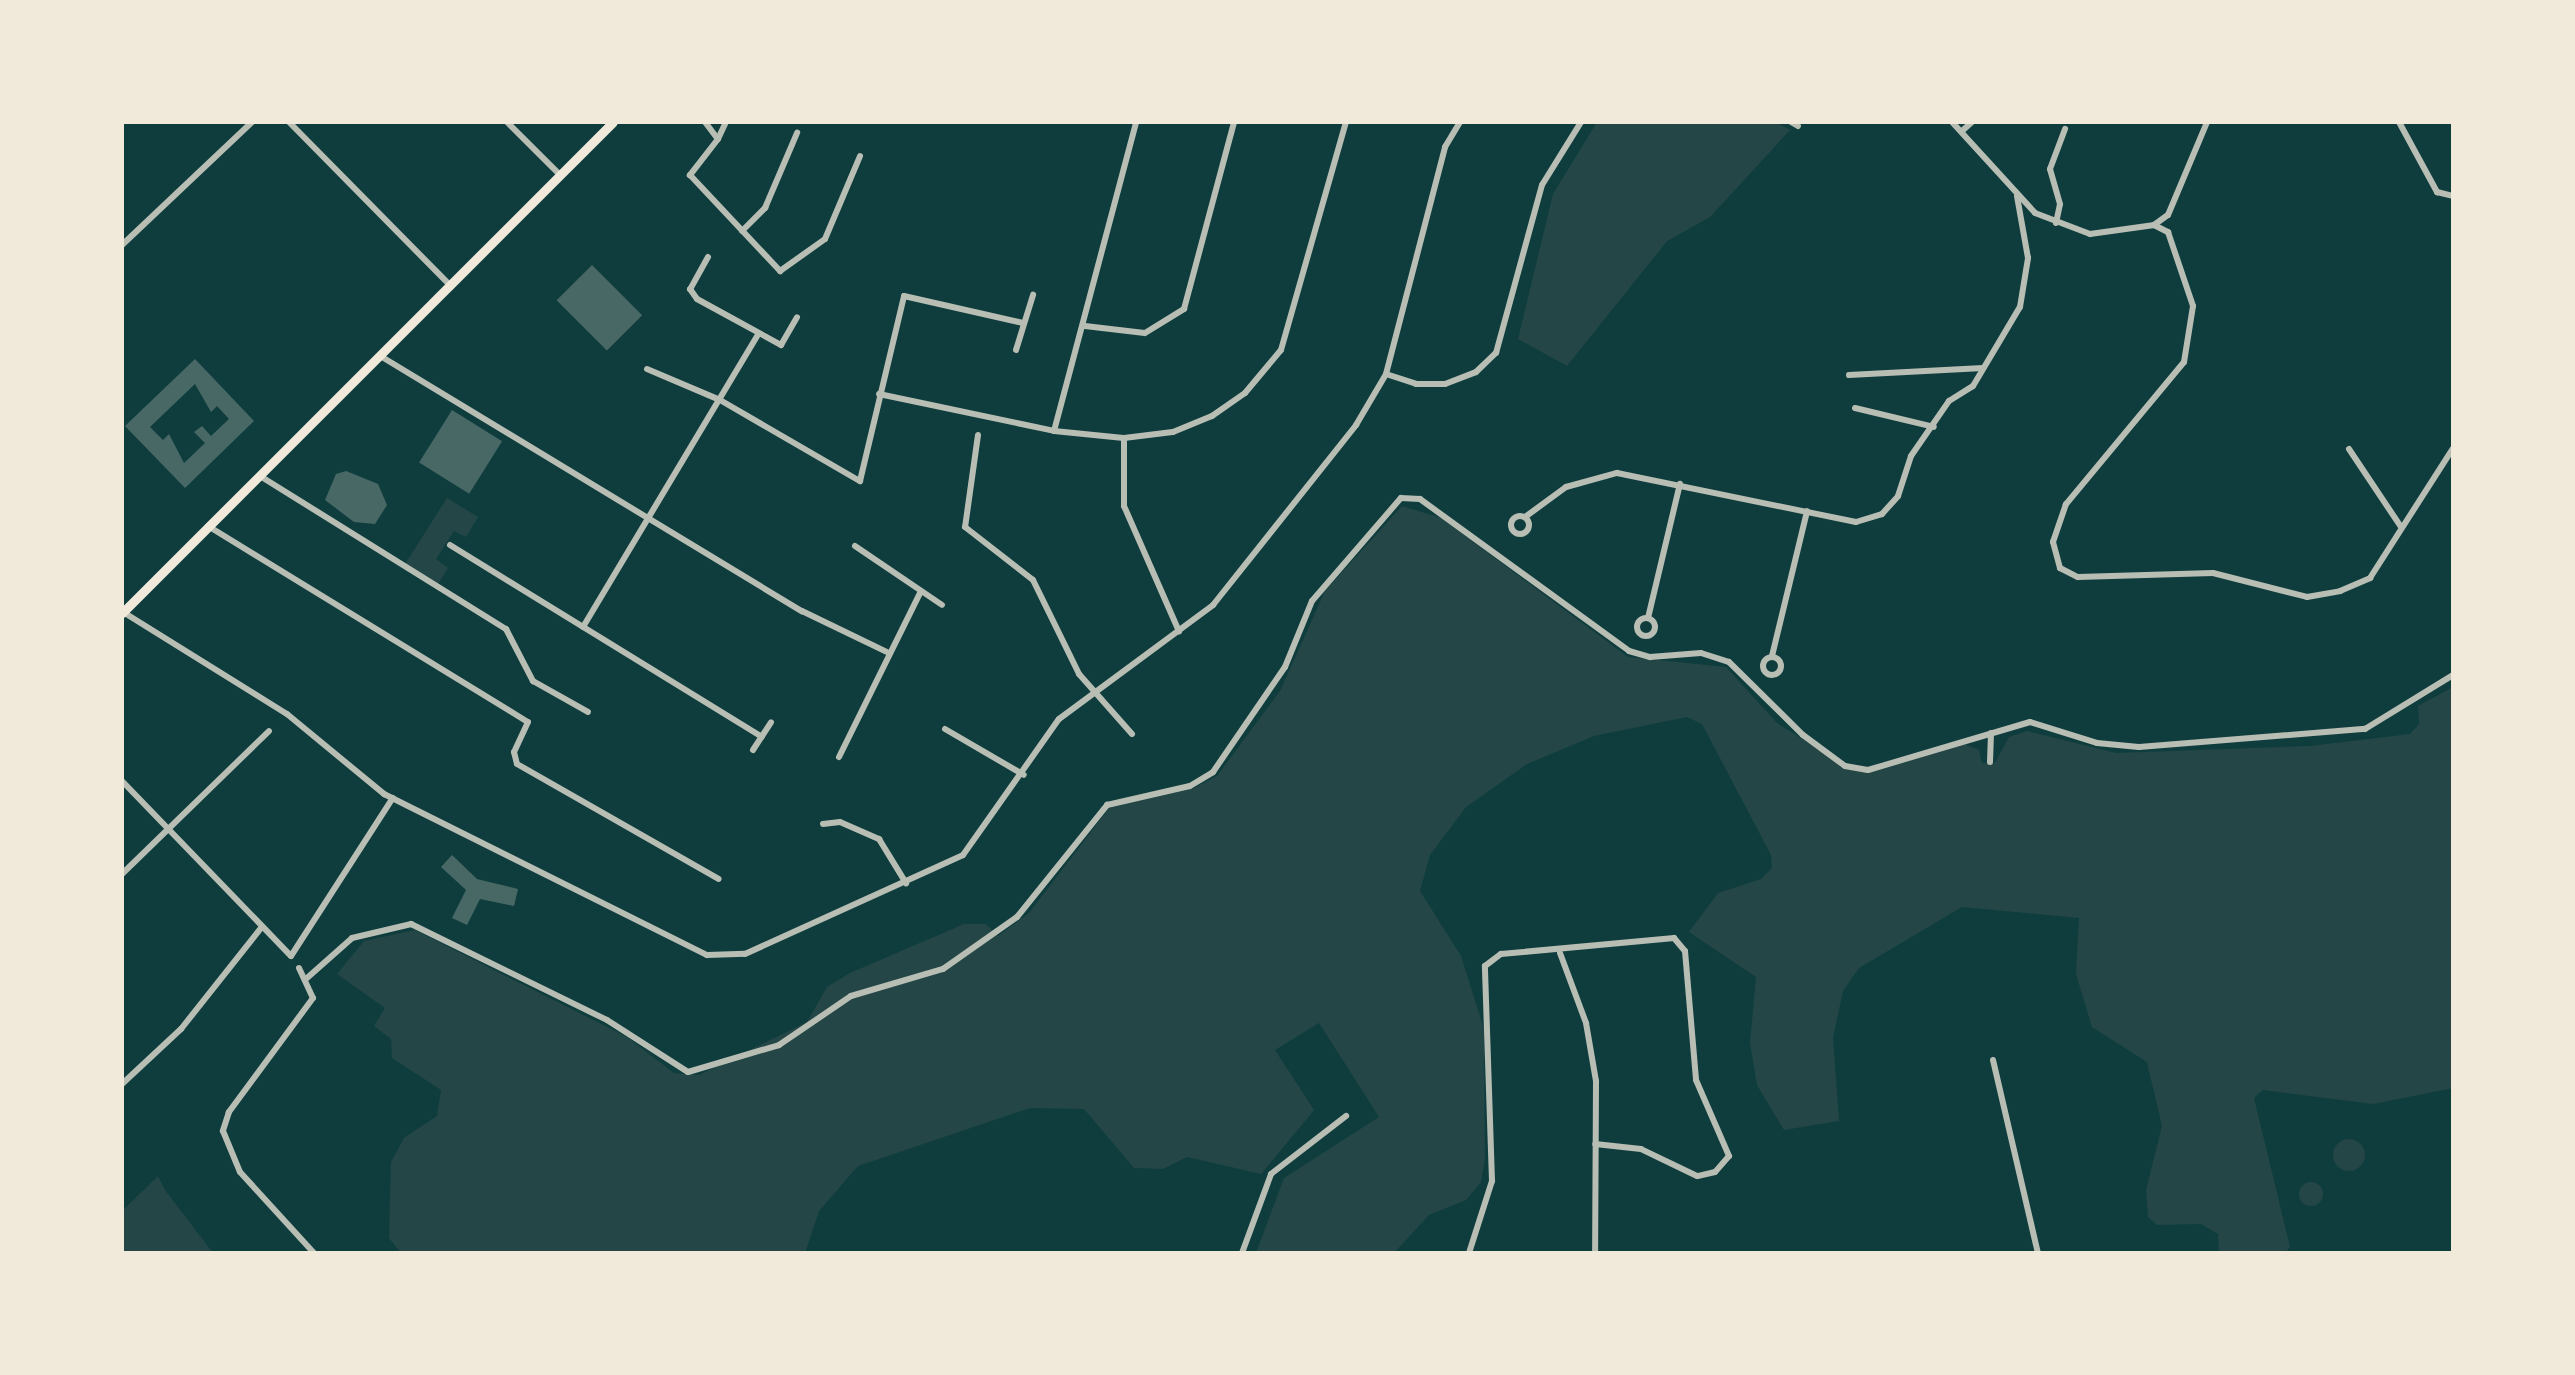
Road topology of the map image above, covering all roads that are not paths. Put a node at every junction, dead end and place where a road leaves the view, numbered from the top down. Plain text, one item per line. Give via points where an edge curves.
1 (252, 122) edge
2 (289, 122) edge
3 (507, 122) edge
4 (613, 122) edge
5 (705, 122) edge
6 (726, 122) edge
7 (1136, 122) edge
8 (1234, 122) edge
9 (1346, 122) edge
10 (1460, 122) edge
11 (1581, 122) edge
12 (1952, 122) edge
13 (1972, 122) edge
14 (2207, 122) edge
15 (2399, 122) edge
16 (2065, 129) dead end
17 (1962, 131) junction
18 (797, 133) dead end
19 (718, 139) junction
20 (860, 156) dead end
21 (561, 176) junction
22 (2017, 196) junction
23 (2453, 196) edge
24 (2056, 223) junction
25 (2154, 225) junction
26 (742, 231) junction
27 (122, 245) edge
28 (708, 257) dead end
29 (451, 286) junction
30 (1033, 295) dead end
31 (797, 317) dead end
32 (1023, 323) junction
33 (1085, 326) junction
34 (758, 335) junction
35 (1016, 350) dead end
36 (382, 357) junction
37 (1983, 368) junction
38 (647, 369) dead end
39 (1386, 374) junction
40 (1849, 375) dead end
41 (879, 394) junction
42 (720, 400) junction
43 (1855, 408) dead end
44 (1934, 427) junction
45 (1054, 431) junction
46 (978, 435) dead end
47 (1124, 438) junction
48 (2453, 448) edge
49 (2349, 449) dead end
50 (260, 476) junction
51 (1680, 484) junction
52 (1807, 511) junction
53 (1525, 517) dead end
54 (647, 518) junction
55 (208, 526) junction
56 (2401, 527) junction
57 (450, 545) dead end
58 (855, 546) dead end
59 (921, 591) junction
60 (942, 605) dead end
61 (122, 612) edge
62 (1648, 618) dead end
63 (583, 627) junction
64 (1179, 631) junction
65 (887, 652) junction
66 (1772, 656) dead end
67 (2453, 675) edge
68 (1094, 692) junction
69 (588, 712) dead end
70 (771, 722) dead end
71 (945, 729) dead end
72 (269, 731) dead end
73 (1991, 733) junction
74 (1132, 734) dead end
75 (762, 737) junction
76 (753, 750) dead end
77 (839, 757) dead end
78 (1990, 762) dead end
79 (1024, 775) junction
80 (122, 781) edge
81 (393, 798) junction
82 (823, 824) dead end
83 (169, 830) junction
84 (122, 874) edge
85 (719, 879) dead end
86 (906, 883) junction
87 (261, 928) junction
88 (1560, 953) junction
89 (299, 968) dead end
90 (307, 978) junction
91 (1993, 1060) dead end
92 (122, 1084) edge
93 (1346, 1116) dead end
94 (1595, 1144) junction
95 (314, 1253) edge
96 (1242, 1253) edge
97 (1469, 1253) edge
98 (1595, 1253) edge
99 (2038, 1253) edge

1 - 27 street
2 - 29 street
3 - 21 street
4 - 21 main road
5 - 19 street
6 - 19 street
7 - 33 street
8 - 33 street via 1184,309 1145,333
9 - 47 street via 1281,350 1245,393 1212,416 1173,432
10 - 39 street via 1445,147
11 - 39 street via 1542,185 1496,353 1476,372 1445,384
12 - 17 street
13 - 17 street
14 - 25 street via 2168,215
15 - 23 street via 2437,192
16 - 24 street via 2050,169 2060,204
17 - 22 street
18 - 26 street via 765,208
19 - 26 street via 690,175
20 - 26 street via 825,239 794,268 780,271
21 - 29 main road
22 - 24 street
22 - 37 street via 2026,233 2025,284 2020,307
24 - 25 street via 2090,234
25 - 56 street via 2168,232 2191,297 2184,362 2066,504 2053,542 2060,568 2078,577 2213,573 2307,597 2370,578
28 - 34 street via 693,296
29 - 36 main road
30 - 32 street
31 - 34 street via 781,345
32 - 35 street
32 - 41 street via 904,296
33 - 45 street
34 - 42 street
36 - 50 main road
36 - 54 street
37 - 40 street
37 - 44 street
38 - 42 street
39 - 64 street via 1356,425 1223,593
41 - 42 street via 860,481
41 - 45 street
42 - 54 street
43 - 44 street
44 - 52 street via 1882,514 1856,522
45 - 47 street
46 - 68 street via 965,527 1004,554 1042,593
47 - 64 street via 1124,506
48 - 56 street
49 - 56 street
50 - 55 main road
50 - 69 street via 506,629 533,681
51 - 52 street
51 - 53 street via 1602,474 1566,487
51 - 62 street
52 - 66 street
54 - 63 street
54 - 65 street
55 - 61 main road
55 - 85 street via 528,722 514,752 517,764
57 - 63 street
58 - 59 street
59 - 60 street
59 - 65 street
61 - 81 street via 287,714
63 - 75 street
64 - 68 street
65 - 77 street
67 - 73 street via 2365,729 2257,743 2125,746 2030,722
68 - 74 street
68 - 79 street via 1059,719
70 - 75 street
71 - 79 street
72 - 83 street
73 - 78 street
73 - 90 street via 1868,770 1845,766 1729,662 1701,653 1629,651 1420,499 1401,498 1312,601 1285,667 1213,772 1190,786 1107,805 1017,917 935,973 851,996 779,1045 688,1072 607,1020 411,924 352,938
75 - 76 street
79 - 86 street via 975,844
80 - 83 street
81 - 86 street via 725,959
81 - 87 street via 291,956
82 - 86 street via 840,822 879,839
83 - 84 street
83 - 87 street
87 - 92 street via 181,1029
88 - 94 street via 1591,1045
88 - 94 street via 1669,937 1683,944 1696,1080 1731,1148 1720,1167 1703,1176 1641,1149
88 - 97 street via 1501,954 1481,973 1492,1055 1492,1181
89 - 90 street
90 - 95 street via 313,998 229,1112 223,1131 240,1172
91 - 99 street
93 - 96 street via 1271,1174
94 - 98 street

